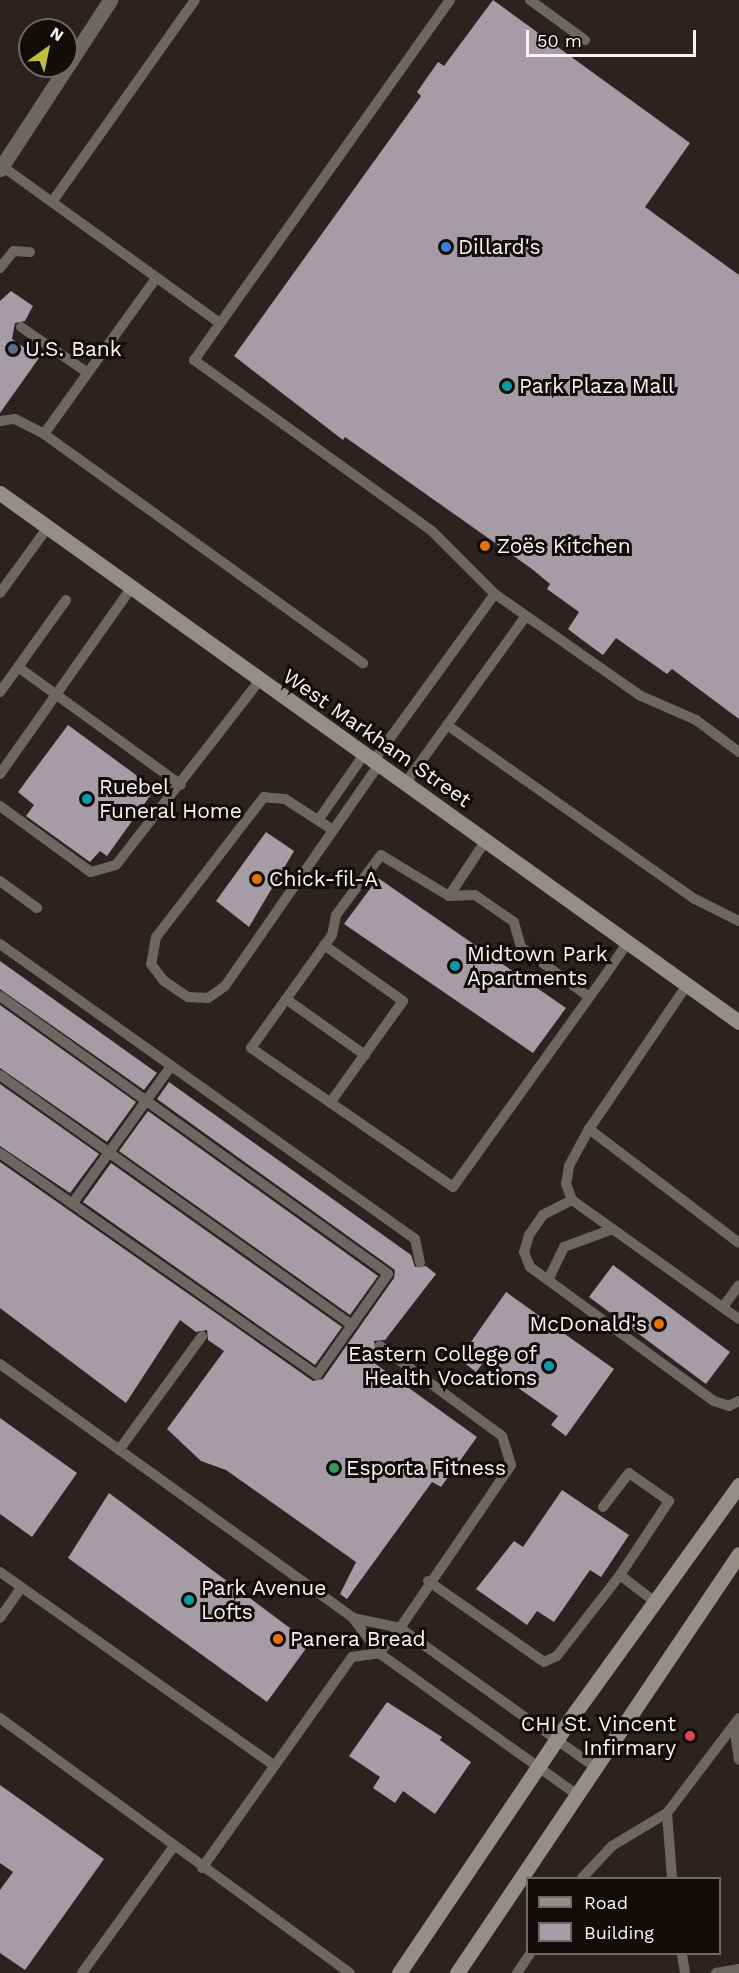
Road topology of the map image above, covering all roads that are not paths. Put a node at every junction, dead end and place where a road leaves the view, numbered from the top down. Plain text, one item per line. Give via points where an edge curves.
1 (110, 0) edge
2 (195, 0) edge
3 (450, 0) edge
4 (530, 0) edge
5 (585, 40) dead end
6 (1, 168) edge
7 (52, 202) junction
8 (30, 252) dead end
9 (0, 268) edge
10 (156, 278) junction
11 (220, 323) junction
12 (21, 327) dead end
13 (88, 373) junction
14 (0, 421) edge
15 (44, 434) junction
16 (0, 493) edge
17 (48, 527) junction
18 (132, 587) junction
19 (0, 593) edge
20 (495, 594) junction
21 (66, 600) dead end
22 (526, 616) junction
23 (363, 663) dead end
24 (18, 667) junction
25 (259, 681) junction
26 (0, 692) edge
27 (59, 696) junction
28 (447, 725) junction
29 (739, 752) edge
30 (371, 762) junction
31 (0, 774) edge
32 (180, 785) junction
33 (404, 785) junction
34 (0, 806) edge
35 (319, 819) junction
36 (333, 830) junction
37 (486, 840) junction
38 (0, 880) edge
39 (449, 896) junction
40 (37, 908) dead end
41 (739, 921) edge
42 (628, 942) junction
43 (0, 944) edge
44 (324, 945) junction
45 (687, 985) junction
46 (0, 996) edge
47 (589, 997) junction
48 (286, 999) junction
49 (736, 1022) edge
50 (365, 1055) junction
51 (171, 1066) junction
52 (0, 1075) edge
53 (147, 1101) junction
54 (330, 1103) junction
55 (589, 1129) junction
56 (0, 1153) edge
57 (109, 1153) junction
58 (572, 1200) junction
59 (72, 1204) junction
60 (613, 1229) junction
61 (739, 1243) edge
62 (420, 1262) dead end
63 (548, 1280) junction
64 (739, 1285) edge
65 (723, 1307) junction
66 (739, 1318) edge
67 (352, 1325) junction
68 (202, 1336) dead end
69 (380, 1347) dead end
70 (0, 1364) edge
71 (739, 1401) edge
72 (119, 1450) junction
73 (739, 1485) edge
74 (603, 1507) dead end
75 (739, 1554) edge
76 (0, 1572) edge
77 (620, 1575) junction
78 (428, 1581) junction
79 (21, 1588) junction
80 (655, 1602) junction
81 (0, 1618) edge
82 (353, 1618) junction
83 (400, 1628) junction
84 (379, 1653) junction
85 (0, 1718) edge
86 (736, 1722) edge
87 (556, 1739) junction
88 (739, 1760) edge
89 (274, 1765) junction
90 (595, 1767) junction
91 (537, 1768) junction
92 (577, 1795) junction
93 (667, 1813) junction
94 (174, 1846) junction
95 (202, 1868) junction
96 (583, 1877) edge
97 (672, 1877) edge
98 (529, 1955) edge
99 (682, 1955) edge
100 (739, 1969) edge
101 (82, 1973) edge
102 (351, 1973) edge
103 (399, 1973) edge
104 (457, 1973) edge
105 (517, 1973) edge
106 (685, 1973) edge
107 (716, 1973) edge

1 - 6 street
2 - 7 lane
3 - 11 lane
4 - 5 lane
6 - 7 lane
7 - 10 lane
8 - 9 lane via 14,252
10 - 11 lane
10 - 13 lane
11 - 20 lane via 194,360 432,531
12 - 13 lane
13 - 15 lane
14 - 15 lane via 15,419
15 - 23 lane
16 - 17 main road, West Markham Street
17 - 18 main road, West Markham Street
17 - 19 lane
18 - 25 main road, West Markham Street
18 - 27 lane
20 - 22 lane
20 - 30 lane
21 - 24 lane
22 - 28 lane
22 - 29 lane via 639,695 696,720
24 - 26 lane
24 - 27 lane
25 - 30 main road, West Markham Street
25 - 32 lane
27 - 31 lane
27 - 32 lane
28 - 33 lane
28 - 41 lane via 695,899
30 - 33 main road, West Markham Street
30 - 35 lane
30 - 36 lane
32 - 34 lane via 165,798 116,865 105,871 91,872
33 - 37 main road, West Markham Street
35 - 36 lane
35 - 36 lane via 273,796 255,805 156,937 151,964 164,981 188,997 208,998 225,986 327,844
37 - 39 lane
37 - 42 main road, West Markham Street
38 - 40 lane
39 - 44 lane via 381,855 336,915
39 - 47 lane via 475,895 514,922 521,947
42 - 45 main road, West Markham Street
42 - 47 lane
43 - 51 lane
44 - 48 lane
44 - 50 lane via 403,1001
45 - 49 main road, West Markham Street
45 - 55 lane
46 - 53 lane
47 - 54 lane via 453,1187
48 - 50 lane
48 - 54 lane via 251,1048
50 - 54 lane
51 - 53 lane
51 - 62 lane via 415,1239
52 - 57 lane
53 - 57 lane
53 - 67 lane via 388,1275
55 - 58 lane via 566,1175
55 - 61 lane
56 - 59 lane
57 - 59 lane
57 - 67 lane
58 - 60 lane
58 - 63 lane via 549,1210 529,1235 524,1252 530,1267
59 - 67 lane via 317,1375
60 - 63 lane via 564,1247
60 - 65 lane
63 - 71 lane via 714,1401 729,1406
64 - 65 lane
65 - 66 lane
68 - 72 lane
69 - 78 lane via 502,1436 512,1465
70 - 72 lane
72 - 82 lane
73 - 80 main road
74 - 77 lane via 629,1473 669,1502
75 - 90 main road
76 - 79 lane
77 - 78 lane via 557,1656 544,1662
77 - 80 lane
78 - 83 lane
79 - 81 lane
79 - 89 lane
80 - 87 main road
82 - 83 lane
82 - 84 lane
83 - 84 lane
83 - 87 lane
84 - 89 lane via 352,1658
84 - 91 lane
85 - 94 lane
86 - 88 lane
86 - 93 lane
87 - 90 lane
87 - 91 main road
89 - 95 lane
90 - 92 main road
91 - 92 lane
91 - 103 main road
92 - 104 main road
93 - 96 lane via 612,1846
93 - 97 lane
94 - 95 lane
94 - 101 lane
95 - 102 lane
98 - 105 lane
99 - 106 lane
100 - 107 lane

